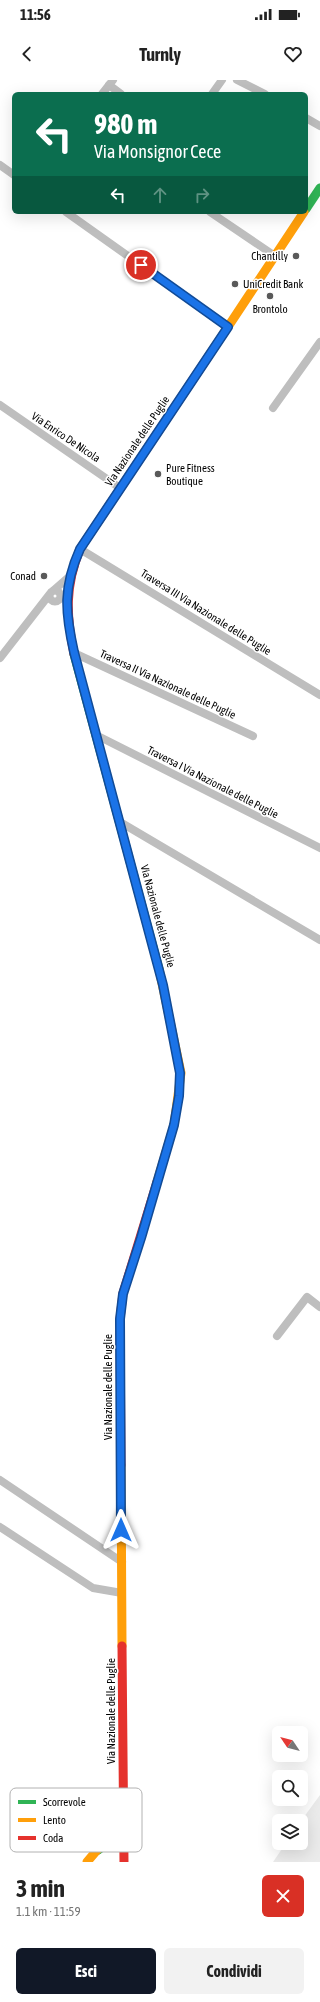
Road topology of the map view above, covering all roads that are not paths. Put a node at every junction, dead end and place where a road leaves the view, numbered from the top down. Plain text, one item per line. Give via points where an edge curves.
1 (222, 80) edge
2 (237, 80) edge
3 (111, 83) edge
4 (104, 92) edge
5 (119, 92) edge
6 (213, 92) edge
7 (261, 92) edge
8 (308, 119) edge
9 (320, 126) edge
10 (0, 165) edge
11 (12, 174) edge
12 (320, 188) edge
13 (308, 204) edge
14 (69, 214) edge
15 (213, 214) edge
16 (301, 214) edge
17 (275, 256) junction
18 (228, 327) junction
19 (320, 342) edge
20 (0, 405) edge
21 (273, 408) dead end
22 (120, 488) junction
23 (80, 549) junction
24 (70, 576) junction
25 (52, 593) junction
26 (66, 614) junction
27 (74, 652) junction
28 (0, 658) edge
29 (320, 695) edge
30 (96, 735) junction
31 (253, 736) dead end
32 (120, 822) junction
33 (320, 848) edge
34 (320, 940) edge
35 (320, 1307) edge
36 (277, 1336) dead end
37 (0, 1480) edge
38 (0, 1527) edge
39 (122, 1562) junction
40 (122, 1593) junction
41 (124, 1787) edge
42 (96, 1852) edge
43 (113, 1852) edge
44 (124, 1859) edge
45 (87, 1862) edge

1 - 6 street
2 - 7 street
3 - 4 street
3 - 5 street
8 - 9 street
10 - 11 street
12 - 13 main road, Via Nazionale delle Puglie
14 - 18 street
15 - 17 street
16 - 17 main road, Via Nazionale delle Puglie
17 - 18 main road, Via Nazionale delle Puglie
18 - 22 main road, Via Nazionale delle Puglie
19 - 21 street
20 - 22 street, Via Enrico De Nicola
22 - 23 main road, Via Nazionale delle Puglie
23 - 24 main road, Via Nazionale delle Puglie
23 - 29 street, Traversa III Via Nazionale delle Puglie
24 - 25 street
24 - 26 main road, Via Nazionale delle Puglie
25 - 26 street via 51,600
25 - 28 street
26 - 27 main road, Via Nazionale delle Puglie
27 - 30 main road, Via Nazionale delle Puglie
27 - 31 street, Traversa II Via Nazionale delle Puglie
30 - 32 main road, Via Nazionale delle Puglie
30 - 33 street, Traversa I Via Nazionale delle Puglie
32 - 34 street
32 - 39 main road, Via Nazionale delle Puglie via 163,985 180,1073 174,1125 121,1306
35 - 36 street via 307,1297
37 - 39 street
38 - 40 street via 92,1588
39 - 40 main road, Via Nazionale delle Puglie
40 - 41 main road, Via Nazionale delle Puglie
42 - 45 main road
43 - 44 main road

